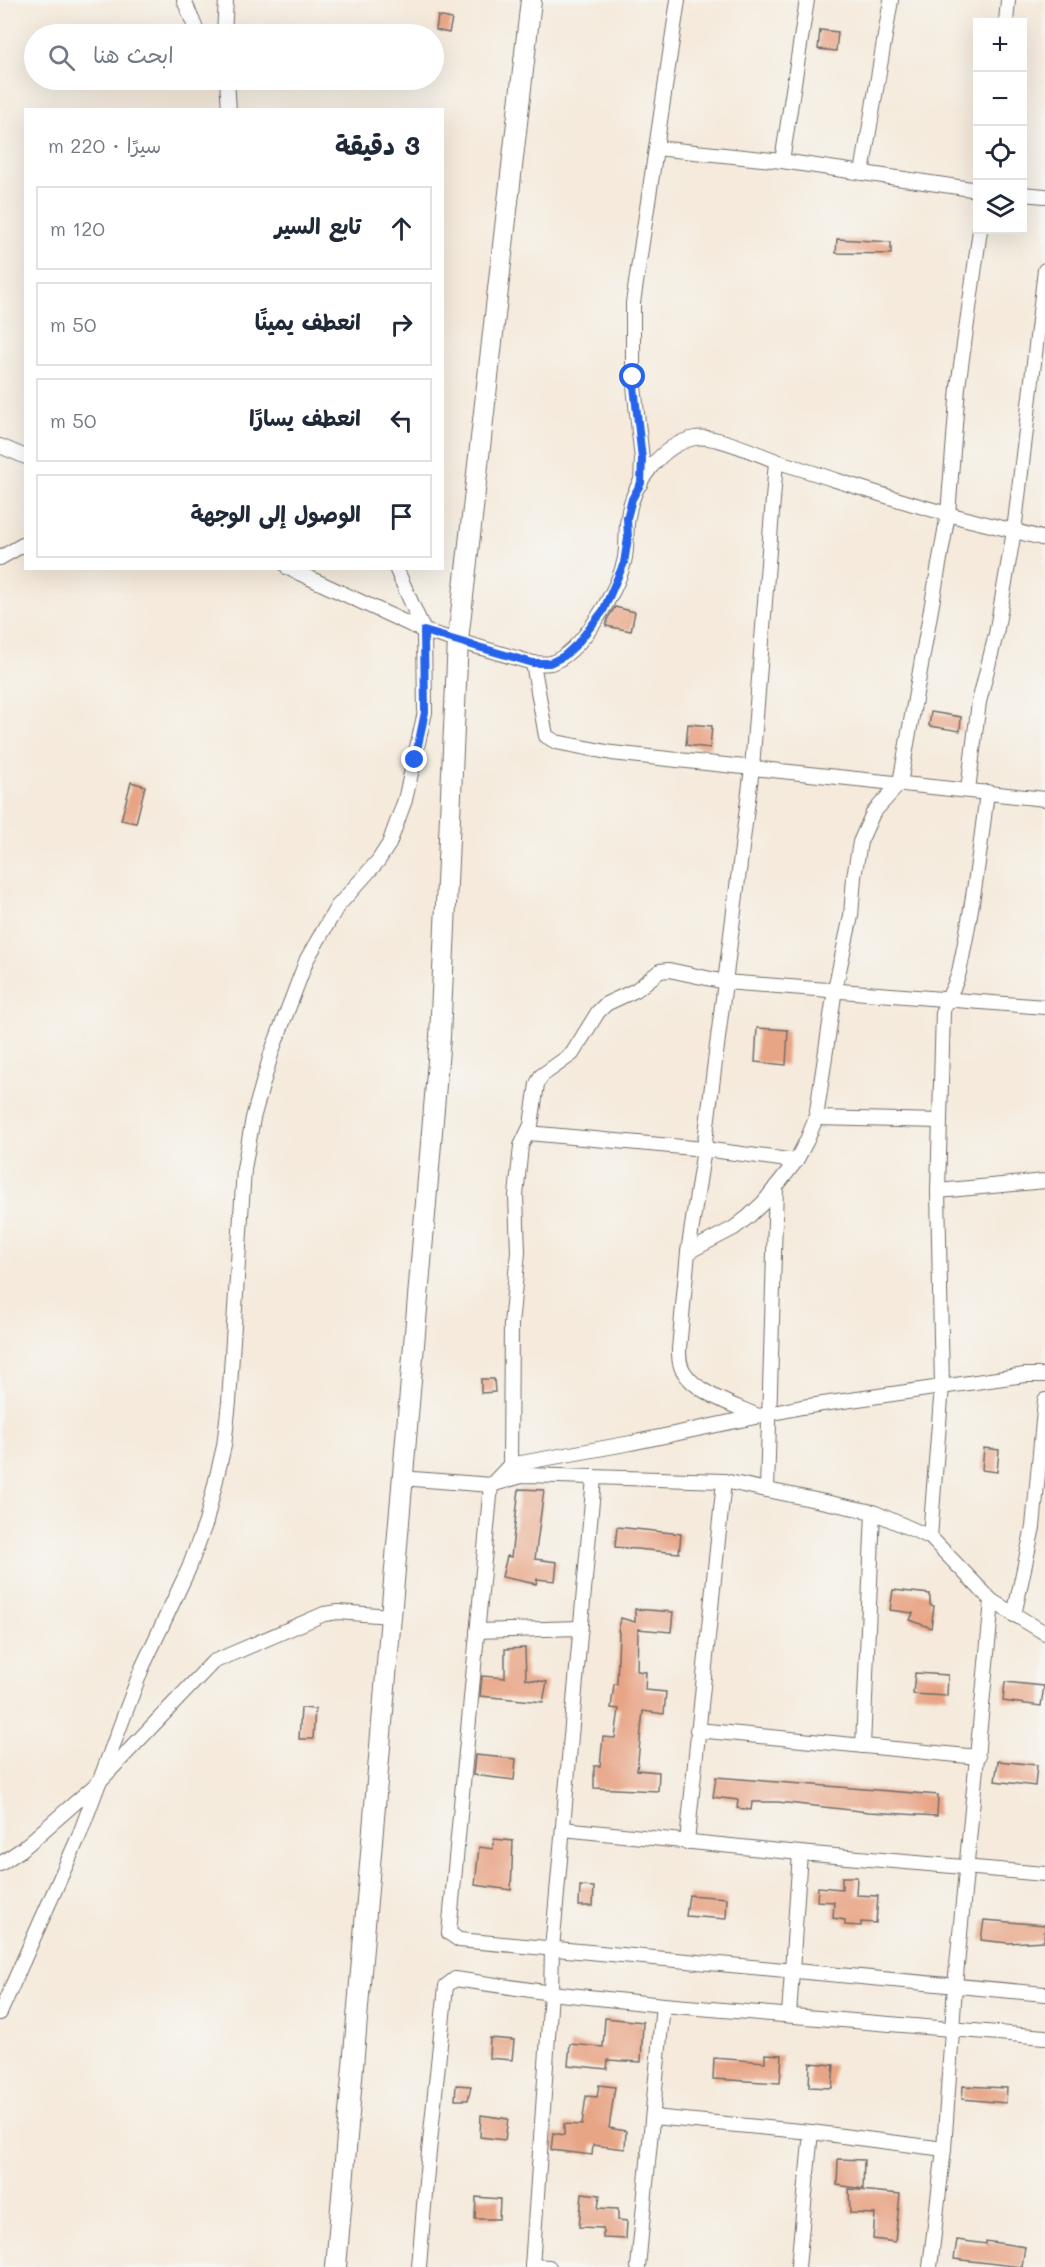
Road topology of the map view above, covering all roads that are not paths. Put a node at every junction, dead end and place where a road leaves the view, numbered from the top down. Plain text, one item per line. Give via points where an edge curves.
1 (184, 0) edge
2 (226, 0) edge
3 (531, 0) edge
4 (678, 0) edge
5 (807, 0) edge
6 (891, 0) edge
7 (1008, 0) edge
8 (1006, 18) edge
9 (194, 24) edge
10 (225, 24) edge
11 (221, 90) edge
12 (228, 90) edge
13 (229, 108) edge
14 (656, 148) junction
15 (782, 161) junction
16 (862, 173) junction
17 (973, 189) edge
18 (1027, 194) edge
19 (1045, 196) edge
20 (979, 234) edge
21 (1045, 270) edge
22 (0, 446) edge
23 (24, 456) edge
24 (776, 461) junction
25 (641, 483) junction
26 (948, 514) junction
27 (1014, 531) junction
28 (1045, 539) edge
29 (24, 544) edge
30 (0, 558) edge
31 (292, 570) edge
32 (397, 570) edge
33 (424, 631) junction
34 (458, 640) junction
35 (533, 663) junction
36 (752, 768) junction
37 (900, 783) junction
38 (968, 790) junction
39 (987, 792) junction
40 (1045, 800) edge
41 (725, 982) junction
42 (835, 989) junction
43 (946, 1000) junction
44 (1045, 1007) edge
45 (816, 1118) junction
46 (940, 1121) junction
47 (528, 1133) junction
48 (704, 1149) junction
49 (796, 1161) junction
50 (1045, 1181) edge
51 (776, 1186) junction
52 (938, 1191) junction
53 (688, 1252) junction
54 (1045, 1375) edge
55 (942, 1386) junction
56 (1045, 1400) edge
57 (764, 1415) junction
58 (510, 1465) junction
59 (401, 1478) junction
60 (594, 1478) junction
61 (724, 1481) junction
62 (491, 1485) junction
63 (767, 1490) junction
64 (873, 1512) junction
65 (930, 1537) junction
66 (992, 1601) junction
67 (1014, 1615) junction
68 (390, 1616) junction
69 (580, 1628) junction
70 (477, 1631) junction
71 (1045, 1634) edge
72 (697, 1730) junction
73 (863, 1746) junction
74 (978, 1757) junction
75 (99, 1782) junction
76 (563, 1829) junction
77 (687, 1842) junction
78 (800, 1853) junction
79 (0, 1864) edge
80 (968, 1867) junction
81 (1045, 1874) edge
82 (552, 1949) junction
83 (790, 1969) junction
84 (955, 1986) junction
85 (551, 1993) junction
86 (1045, 1994) edge
87 (663, 2005) junction
88 (0, 2013) edge
89 (789, 2015) junction
90 (952, 2030) junction
91 (1045, 2037) edge
92 (653, 2117) junction
93 (811, 2132) junction
94 (944, 2149) junction
95 (532, 2266) edge
96 (336, 2267) edge
97 (419, 2267) edge
98 (549, 2267) edge
99 (638, 2267) edge
100 (798, 2267) edge
101 (930, 2267) edge

1 - 9 street
2 - 10 street
3 - 34 main road
4 - 14 street
5 - 15 street
6 - 16 street
7 - 8 street
11 - 13 street
12 - 13 street
14 - 15 street
14 - 25 street via 633,303 633,377
15 - 16 street
16 - 17 street
18 - 19 street
20 - 26 street via 958,387
21 - 27 street
22 - 23 street
24 - 25 street via 711,438 697,437 680,443 658,459
24 - 26 street
24 - 36 street
25 - 35 street via 627,518 624,563 603,611 564,656 550,663
26 - 27 street
26 - 37 street
27 - 28 street
27 - 38 street via 980,702
29 - 30 street
31 - 33 street
32 - 33 street
33 - 34 street
33 - 75 street via 425,712 405,800 389,844 337,907 308,959 272,1051 253,1118 244,1168 224,1446 206,1522 142,1668
34 - 35 street
34 - 59 main road via 440,1037
35 - 36 street via 546,736 556,742 612,753
36 - 37 street
36 - 41 street
37 - 38 street
37 - 42 street via 873,813 860,842 851,916
38 - 39 street
39 - 40 street
39 - 43 street via 961,964
41 - 42 street
41 - 47 street via 660,971 632,993 606,1004 572,1054 541,1076
41 - 48 street
42 - 43 street
42 - 45 street
43 - 44 street
43 - 46 street
45 - 46 street
45 - 49 street
46 - 52 street
47 - 48 street
47 - 58 street via 521,1146 516,1196 518,1252 511,1324
48 - 49 street
48 - 53 street
49 - 51 street
50 - 52 street
51 - 53 street via 734,1228
51 - 57 street
52 - 55 street
53 - 57 street via 679,1349 683,1372 695,1385
54 - 55 street
55 - 57 street
55 - 65 street
56 - 67 street via 1033,1527
57 - 58 street
57 - 63 street
58 - 62 street
59 - 62 street
59 - 68 main road
60 - 61 street
60 - 62 street via 525,1475
60 - 69 street
61 - 63 street
61 - 72 street
62 - 70 street
63 - 64 street
64 - 65 street
64 - 73 street
65 - 66 street
66 - 67 street
66 - 74 street
67 - 71 street
68 - 75 street via 324,1614 213,1662
68 - 96 main road
69 - 70 street
69 - 76 street
70 - 82 street via 449,1933 459,1940
72 - 73 street
72 - 77 street
73 - 74 street
74 - 80 street
75 - 79 street
75 - 88 street
76 - 77 street
76 - 82 street
77 - 78 street
78 - 80 street
78 - 83 street
80 - 81 street
80 - 84 street
82 - 83 street
82 - 85 street
83 - 84 street
83 - 89 street
84 - 86 street
84 - 90 street
85 - 87 street
85 - 95 street
85 - 97 street via 455,1979 446,1986
87 - 89 street
87 - 92 street
89 - 90 street
90 - 91 street
90 - 94 street
92 - 93 street
92 - 99 street
93 - 94 street
93 - 100 street
94 - 101 street
95 - 98 street

